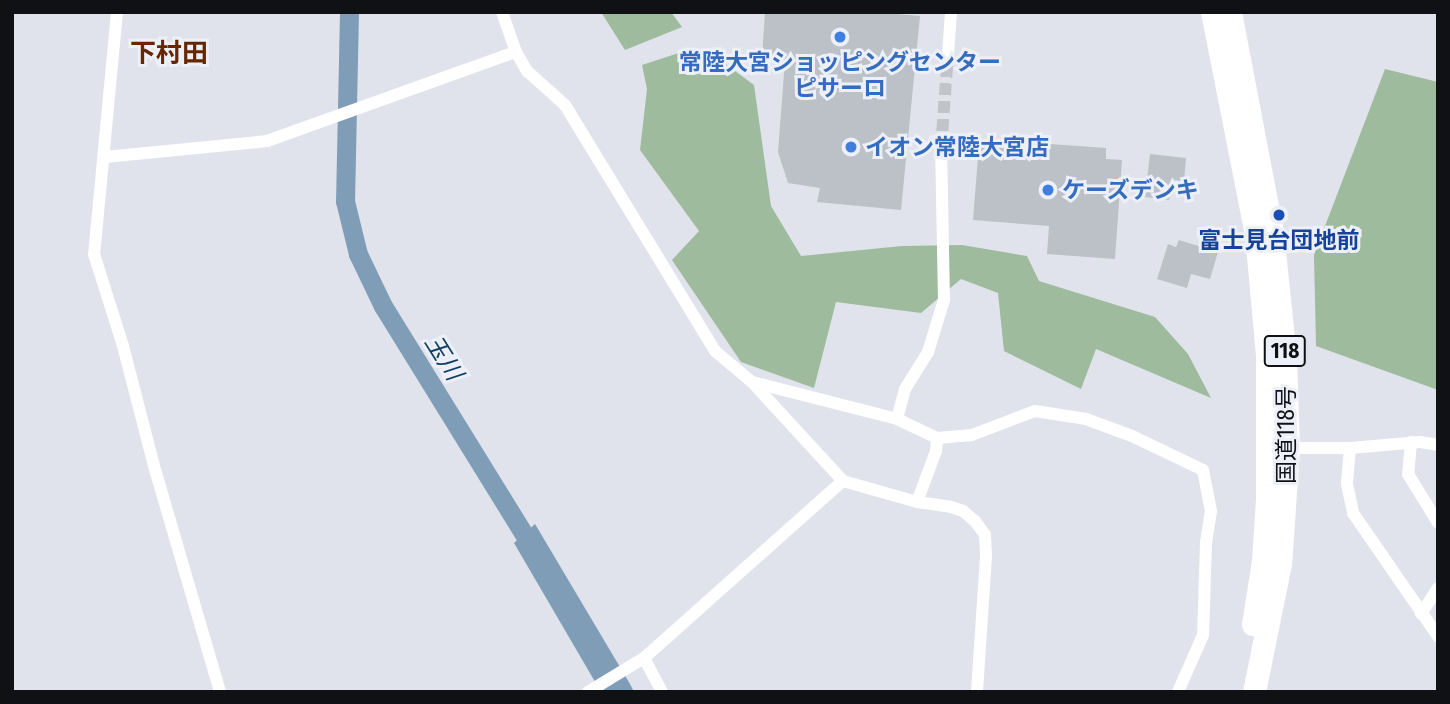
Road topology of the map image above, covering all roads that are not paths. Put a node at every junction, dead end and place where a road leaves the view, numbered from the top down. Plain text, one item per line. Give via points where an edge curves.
1 (117, 12) edge
2 (502, 12) edge
3 (951, 12) edge
4 (1212, 12) edge
5 (1230, 12) edge
6 (516, 52) junction
7 (948, 54) tunnel mouth
8 (941, 149) tunnel mouth
9 (105, 157) junction
10 (752, 382) junction
11 (897, 419) junction
12 (937, 438) junction
13 (1411, 442) junction
14 (1438, 445) edge
15 (1278, 448) junction
16 (1350, 448) junction
17 (843, 481) junction
18 (917, 502) junction
19 (1438, 523) edge
20 (1438, 588) edge
21 (1421, 614) junction
22 (1438, 636) edge
23 (644, 658) junction
24 (220, 692) edge
25 (588, 692) edge
26 (662, 692) edge
27 (977, 692) edge
28 (1178, 692) edge
29 (1239, 692) edge
30 (1254, 692) edge

1 - 9 street
2 - 6 street
3 - 7 street
4 - 15 highway, 国道118号 / 118 via 1256,234
5 - 15 highway, 国道118号 / 118 via 1272,232 1286,357
6 - 9 street via 267,141
6 - 10 street via 527,71 565,105 715,351
8 - 11 street via 944,300 928,352 905,389
9 - 24 street via 94,254
10 - 11 street
10 - 17 street
11 - 12 street
12 - 18 street
12 - 28 street via 972,435 1035,411 1087,419 1203,470 1211,512 1203,635
13 - 14 street
13 - 16 street
13 - 19 street via 1408,474
15 - 16 street
15 - 29 highway, 国道118号 / 118
15 - 30 highway, 国道118号 / 118 via 1280,564
16 - 21 street via 1347,484 1353,513
17 - 18 street
17 - 23 street
18 - 27 street via 964,511 985,535
20 - 21 street
21 - 22 street
23 - 25 street
23 - 26 street

